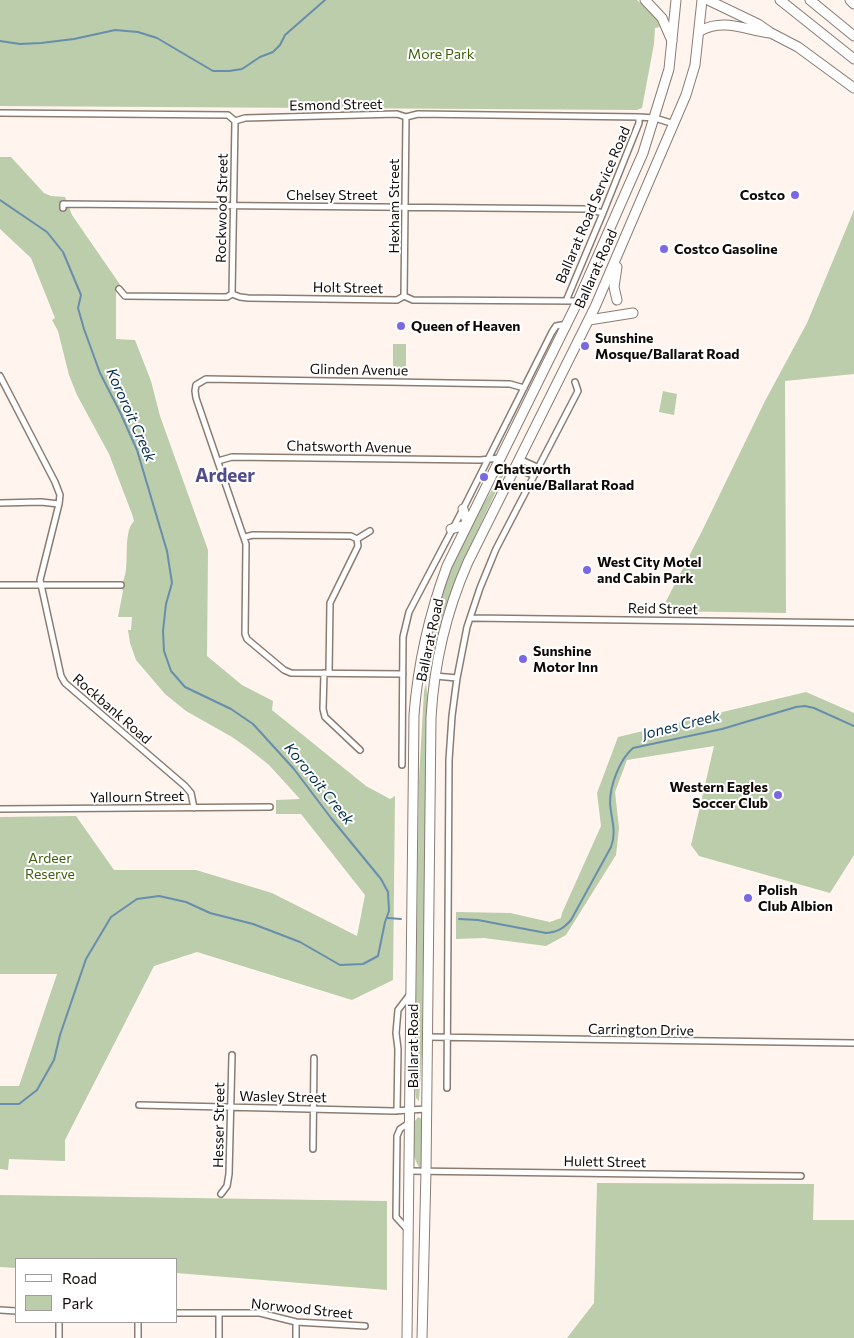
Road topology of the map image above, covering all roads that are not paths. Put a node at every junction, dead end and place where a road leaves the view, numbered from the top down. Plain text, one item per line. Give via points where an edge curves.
1 (645, 0) edge
2 (676, 0) edge
3 (702, 0) edge
4 (708, 0) edge
5 (780, 0) edge
6 (810, 0) edge
7 (850, 0) edge
8 (854, 4) edge
9 (700, 31) junction
10 (770, 33) junction
11 (854, 36) edge
12 (672, 41) junction
13 (854, 59) edge
14 (854, 88) edge
15 (0, 113) edge
16 (406, 117) junction
17 (639, 117) junction
18 (655, 118) junction
19 (235, 122) junction
20 (674, 124) junction
21 (234, 205) junction
22 (406, 206) junction
23 (63, 208) dead end
24 (603, 212) junction
25 (622, 245) junction
26 (119, 289) dead end
27 (232, 294) junction
28 (404, 296) junction
29 (566, 300) junction
30 (617, 300) dead end
31 (578, 301) junction
32 (633, 313) dead end
33 (589, 320) junction
34 (567, 324) junction
35 (0, 376) edge
36 (575, 382) dead end
37 (524, 388) junction
38 (519, 459) junction
39 (218, 461) junction
40 (484, 461) junction
41 (499, 461) junction
42 (514, 468) junction
43 (539, 468) junction
44 (533, 475) junction
45 (59, 502) junction
46 (0, 503) edge
47 (463, 509) junction
48 (467, 524) junction
49 (451, 529) junction
50 (370, 531) dead end
51 (245, 537) junction
52 (357, 539) junction
53 (0, 585) edge
54 (41, 585) junction
55 (121, 585) dead end
56 (472, 618) junction
57 (854, 623) edge
58 (326, 673) junction
59 (403, 674) junction
60 (418, 675) junction
61 (435, 676) junction
62 (457, 678) junction
63 (360, 750) dead end
64 (402, 765) dead end
65 (270, 807) dead end
66 (191, 808) junction
67 (1, 810) edge
68 (411, 992) junction
69 (427, 1037) junction
70 (448, 1038) junction
71 (854, 1043) edge
72 (232, 1055) dead end
73 (314, 1058) dead end
74 (447, 1088) dead end
75 (139, 1105) dead end
76 (230, 1107) junction
77 (410, 1109) junction
78 (426, 1109) junction
79 (313, 1110) junction
80 (397, 1111) junction
81 (409, 1123) junction
82 (313, 1149) dead end
83 (409, 1171) junction
84 (426, 1171) junction
85 (801, 1176) dead end
86 (221, 1194) dead end
87 (408, 1231) junction
88 (0, 1310) edge
89 (15, 1311) edge
90 (178, 1313) edge
91 (219, 1314) junction
92 (296, 1322) junction
93 (59, 1323) edge
94 (138, 1323) edge
95 (365, 1326) dead end
96 (59, 1338) edge
97 (138, 1338) edge
98 (219, 1338) edge
99 (296, 1338) edge
100 (406, 1338) edge
101 (422, 1338) edge

1 - 12 highway via 662,18
2 - 12 highway, Ballarat Road
3 - 9 highway, Ballarat Road
4 - 10 highway
5 - 13 highway
6 - 11 highway
7 - 8 highway
9 - 10 highway via 711,25 729,24
9 - 20 highway, Ballarat Road via 695,64
10 - 14 highway via 798,47
12 - 18 highway, Ballarat Road via 666,80
15 - 19 street, Esmond Street via 228,115
16 - 17 street, Esmond Street via 429,114
16 - 19 street, Esmond Street via 397,114 245,118
16 - 22 street, Hexham Street
17 - 18 street, Esmond Street
17 - 24 street, Ballarat Road Service Road
18 - 20 street, Esmond Street
18 - 31 highway, Ballarat Road via 643,153
19 - 21 street, Rockwood Street
20 - 25 highway, Ballarat Road
21 - 22 street, Chelsey Street
21 - 23 street, Chelsey Street via 63,204
21 - 27 street, Rockwood Street
22 - 24 street, Chelsey Street via 587,209
22 - 28 street, Hexham Street
24 - 29 street, Ballarat Road Service Road
25 - 30 highway via 614,287
25 - 33 highway, Ballarat Road
26 - 27 street, Holt Street via 125,296 227,297
27 - 28 street, Holt Street via 248,298 397,300
28 - 29 street, Holt Street via 413,300
29 - 31 street, Holt Street
31 - 34 highway, Ballarat Road
32 - 33 highway
33 - 38 highway, Ballarat Road
34 - 37 street, Ballarat Road via 556,326
34 - 41 highway, Ballarat Road
35 - 45 street via 57,487
36 - 43 street via 578,391
37 - 39 street, Glinden Avenue via 510,384 206,379 196,385 194,391
37 - 40 street, Ballarat Road
38 - 41 highway
38 - 42 highway, Ballarat Road
38 - 43 street
39 - 40 street, Chatsworth Avenue via 232,457
39 - 51 street
40 - 41 street, Chatsworth Avenue via 491,465
40 - 47 street, Ballarat Road
41 - 42 highway
41 - 48 highway, Ballarat Road
42 - 44 street
42 - 61 highway, Ballarat Road via 453,597
43 - 44 street
44 - 56 street via 486,571
45 - 46 street
45 - 54 street, Rockbank Road
47 - 48 highway
47 - 49 street, Ballarat Road
48 - 49 highway
48 - 60 highway, Ballarat Road via 432,607
49 - 59 street, Ballarat Road via 409,612 403,637
50 - 52 street
51 - 52 street via 351,536
51 - 58 street via 247,639 284,670
52 - 58 street via 358,546 330,603
53 - 54 street
54 - 55 street
54 - 66 street, Rockbank Road via 62,680 188,790
56 - 57 street, Reid Street
56 - 62 street via 467,627
58 - 59 street
58 - 63 street via 325,717
59 - 64 street, Ballarat Road
60 - 61 highway
60 - 68 highway, Ballarat Road via 414,723
61 - 62 street
61 - 69 highway, Ballarat Road via 430,751
62 - 70 street via 449,760
65 - 66 street, Yallourn Street
66 - 67 street, Yallourn Street
68 - 77 highway, Ballarat Road
68 - 80 street, Ballarat Road via 398,1010
69 - 70 street, Carrington Drive
69 - 78 highway, Ballarat Road
70 - 71 street, Carrington Drive
70 - 74 street
72 - 76 street, Hesser Street
73 - 79 street
75 - 76 street, Wasley Street
76 - 79 street, Wasley Street
76 - 86 street, Hesser Street via 228,1182
77 - 78 street, Wasley Street
77 - 80 street, Wasley Street
77 - 81 highway, Ballarat Road
78 - 84 highway, Ballarat Road
79 - 80 street, Wasley Street
79 - 82 street
81 - 83 highway, Ballarat Road
81 - 87 street via 396,1136 396,1217
83 - 84 street, Hulett Street
83 - 87 highway, Ballarat Road
84 - 85 street, Hulett Street
84 - 101 highway, Ballarat Road
87 - 100 highway, Ballarat Road
88 - 89 street
90 - 91 street, Norwood Street
91 - 92 street, Norwood Street via 260,1313
91 - 98 street
92 - 95 street, Norwood Street
92 - 99 street
93 - 96 street
94 - 97 street

